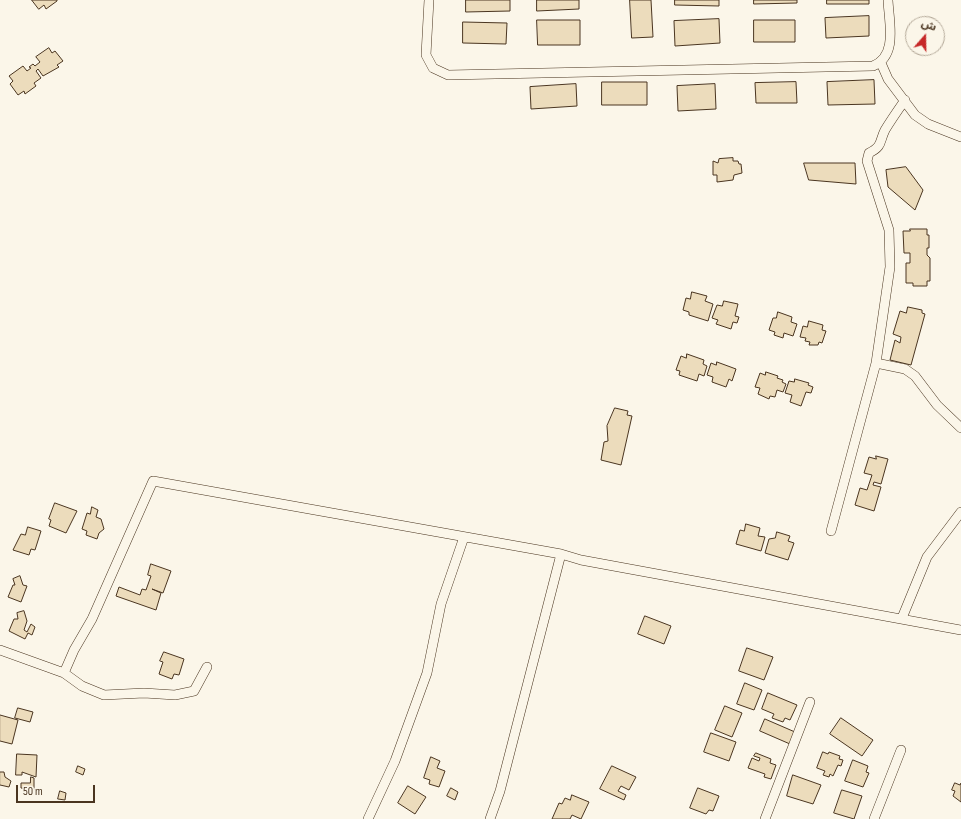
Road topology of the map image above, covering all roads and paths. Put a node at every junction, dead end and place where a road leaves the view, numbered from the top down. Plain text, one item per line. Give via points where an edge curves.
1 (429, 0) edge
2 (888, 0) edge
3 (881, 63) junction
4 (905, 100) junction
5 (961, 137) edge
6 (876, 363) junction
7 (961, 428) edge
8 (961, 512) edge
9 (831, 531) dead end
10 (464, 537) junction
11 (561, 554) junction
12 (902, 618) junction
13 (961, 630) edge
14 (0, 650) edge
15 (207, 667) dead end
16 (64, 673) junction
17 (810, 702) dead end
18 (901, 750) dead end
19 (368, 819) edge
20 (490, 819) edge
21 (765, 819) edge
22 (874, 819) edge

1 - 3 street via 426,55 433,68 448,75 873,66
2 - 3 street via 890,46
3 - 4 street via 888,79
4 - 5 street via 915,115 928,124
4 - 6 street via 885,131 882,142 877,149 869,153 867,161 889,230 890,267
6 - 7 street via 906,369
6 - 9 street
8 - 12 street via 927,557
10 - 11 street
10 - 16 street via 153,482 92,618
10 - 19 street via 441,604 427,673 395,760
11 - 12 street via 581,560
11 - 20 street via 500,791
12 - 13 street
14 - 16 street
15 - 16 street via 194,691 175,695 104,695 82,686
17 - 21 street
18 - 22 street

